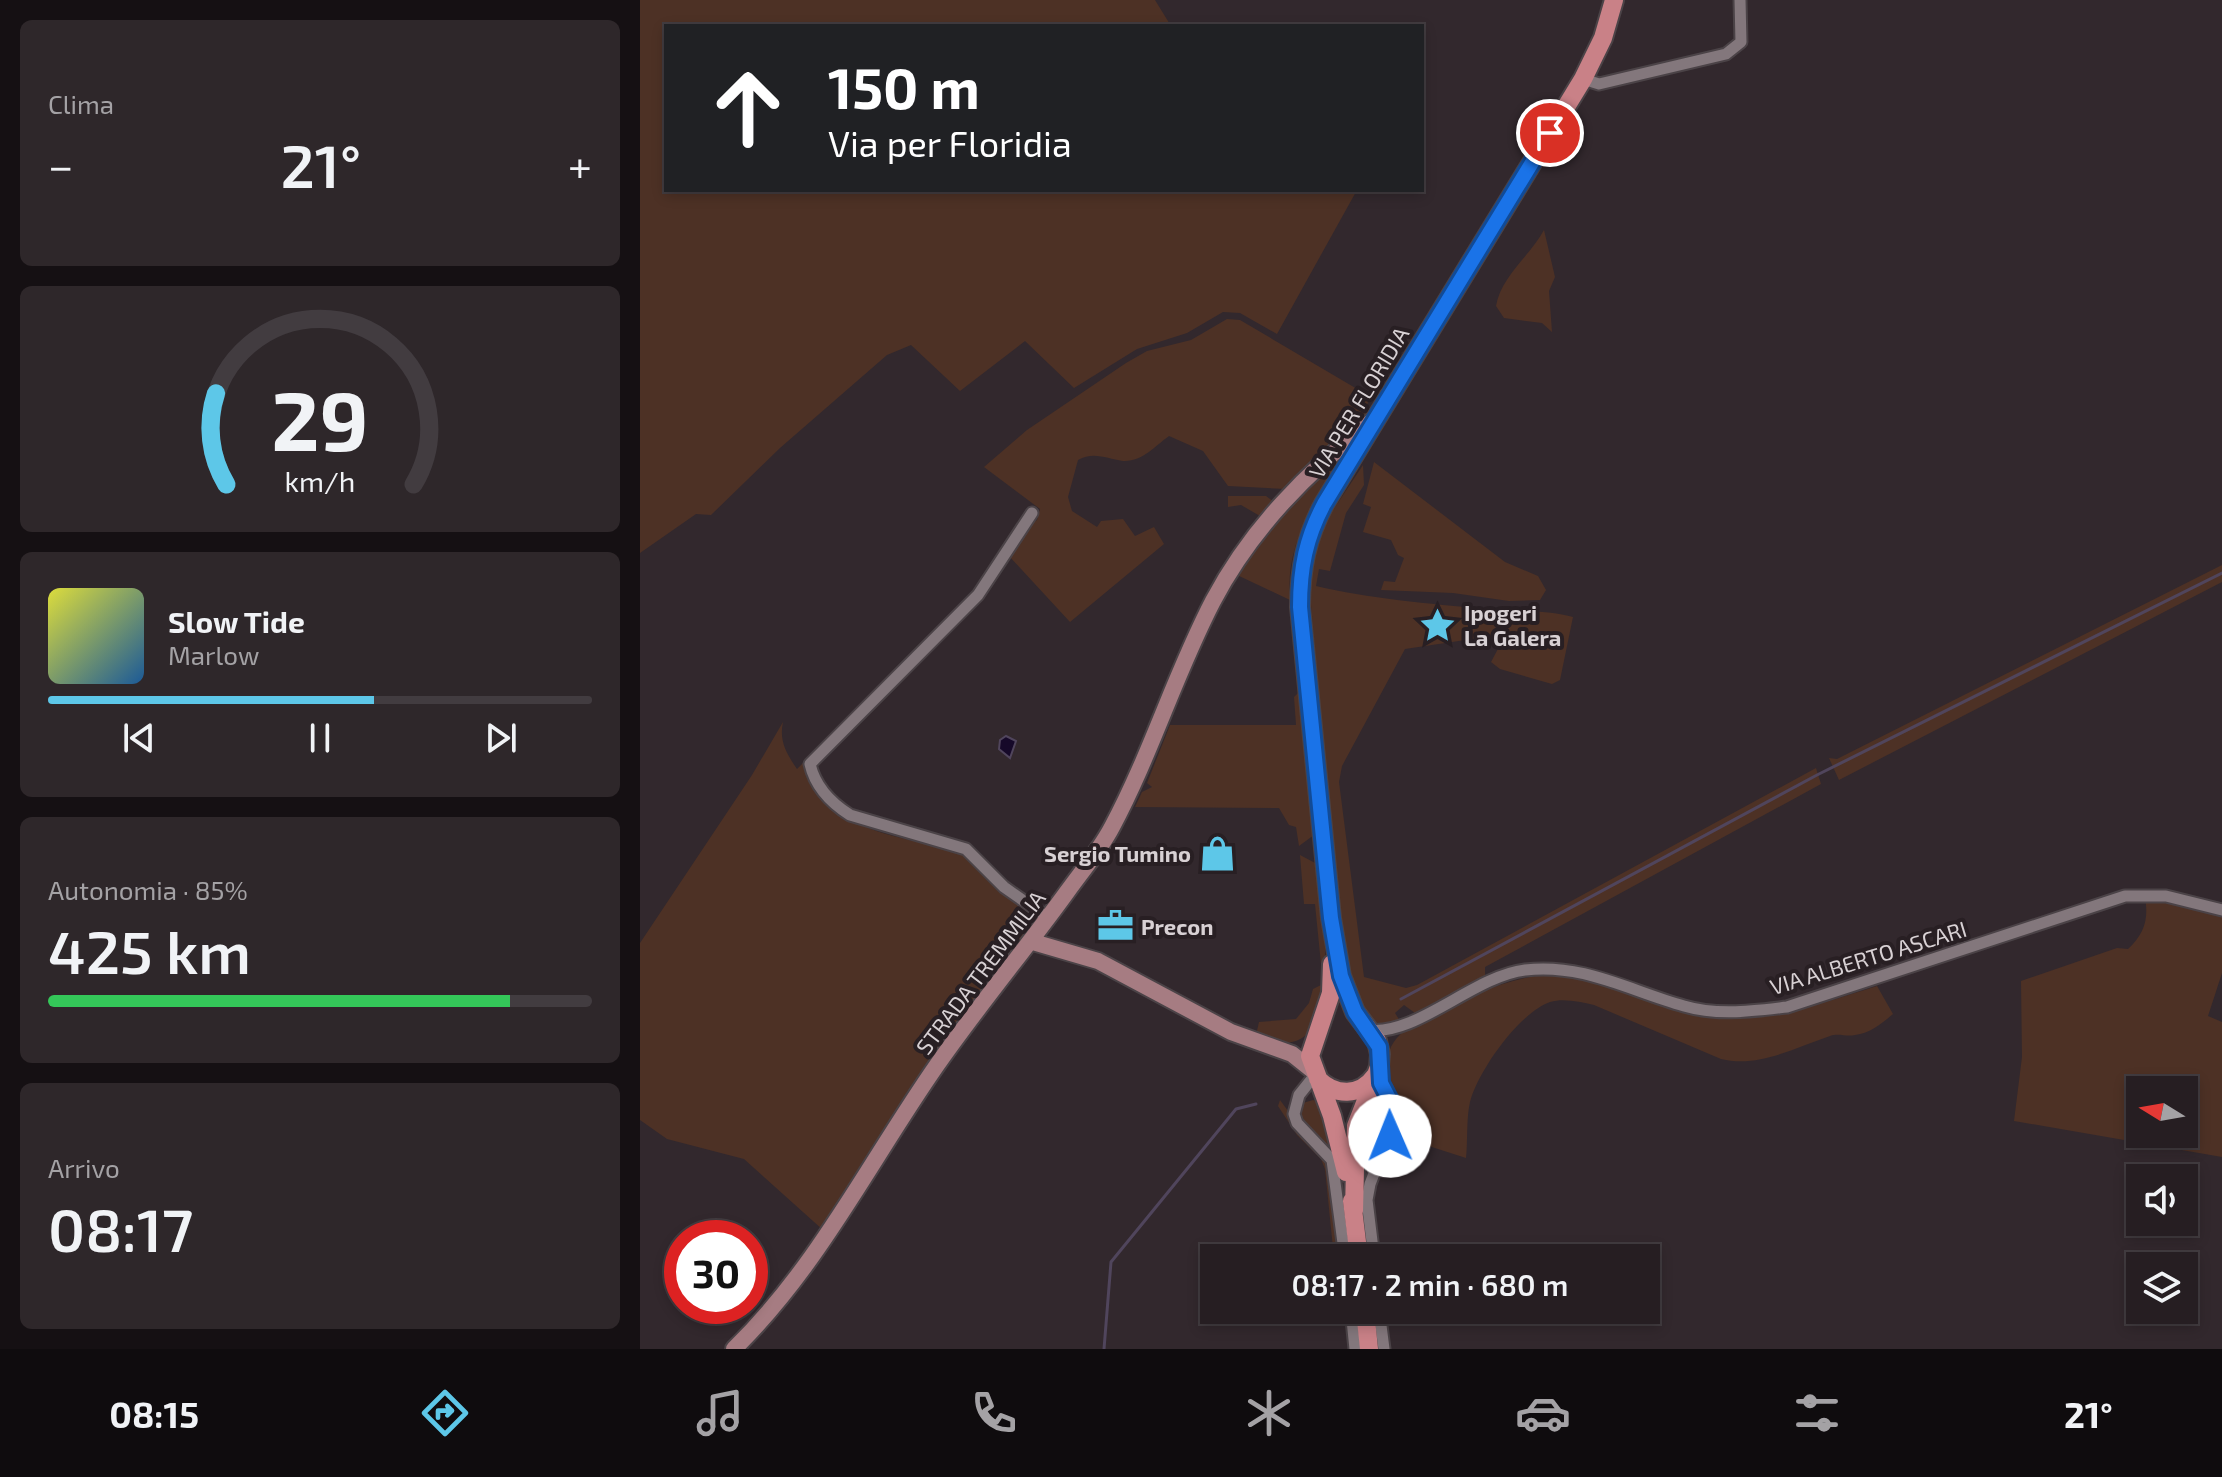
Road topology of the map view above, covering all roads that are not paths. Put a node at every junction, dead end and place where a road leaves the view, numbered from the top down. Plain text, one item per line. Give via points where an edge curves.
1 (1614, 0) edge
2 (1740, 0) edge
3 (1583, 79) junction
4 (1376, 418) junction
5 (1032, 513) dead end
6 (2222, 910) edge
7 (1048, 918) junction
8 (1331, 918) junction
9 (1033, 942) junction
10 (1367, 1029) junction
11 (1393, 1030) junction
12 (1316, 1038) junction
13 (1279, 1050) junction
14 (1379, 1065) junction
15 (1315, 1075) junction
16 (1362, 1092) junction
17 (1392, 1101) junction
18 (1354, 1211) junction
19 (1343, 1244) edge
20 (1358, 1244) edge
21 (1372, 1244) edge
22 (1352, 1324) edge
23 (1366, 1324) edge
24 (1381, 1324) edge
25 (734, 1349) edge
26 (1355, 1349) edge
27 (1369, 1349) edge
28 (1384, 1349) edge

1 - 3 main road, VIA PER FLORIDIA
2 - 3 street via 1741,42 1726,54 1599,84
3 - 4 main road, VIA PER FLORIDIA
4 - 7 main road, STRADA TREMMILIA via 1322,461 1236,560 1110,831
4 - 8 main road, VIA PER FLORIDIA via 1315,520 1301,567 1300,607
5 - 7 street via 978,595 810,764 819,786 837,807 966,849 1004,887
6 - 11 street, VIA ALBERTO ASCARI via 2158,894 2125,896 1787,1007 1746,1012 1685,1007 1589,972 1525,970 1490,980
7 - 9 main road, STRADA TREMMILIA
8 - 10 main road via 1341,976
8 - 12 main road via 1331,993
9 - 13 main road via 1098,961 1231,1032
9 - 25 main road, STRADA TREMMILIA via 937,1065 829,1233
10 - 11 street
10 - 12 main road via 1341,1022
10 - 14 main road
11 - 14 street
12 - 13 main road
12 - 15 main road via 1310,1056
13 - 15 main road via 1292,1054
14 - 16 main road
14 - 17 street via 1381,1083
15 - 16 main road via 1335,1091
15 - 18 main road via 1337,1135
15 - 19 street via 1299,1095 1294,1114 1332,1160
16 - 17 street
16 - 18 main road via 1354,1138
17 - 21 street via 1395,1119 1367,1200
18 - 20 main road
22 - 26 street
23 - 27 main road
24 - 28 street

